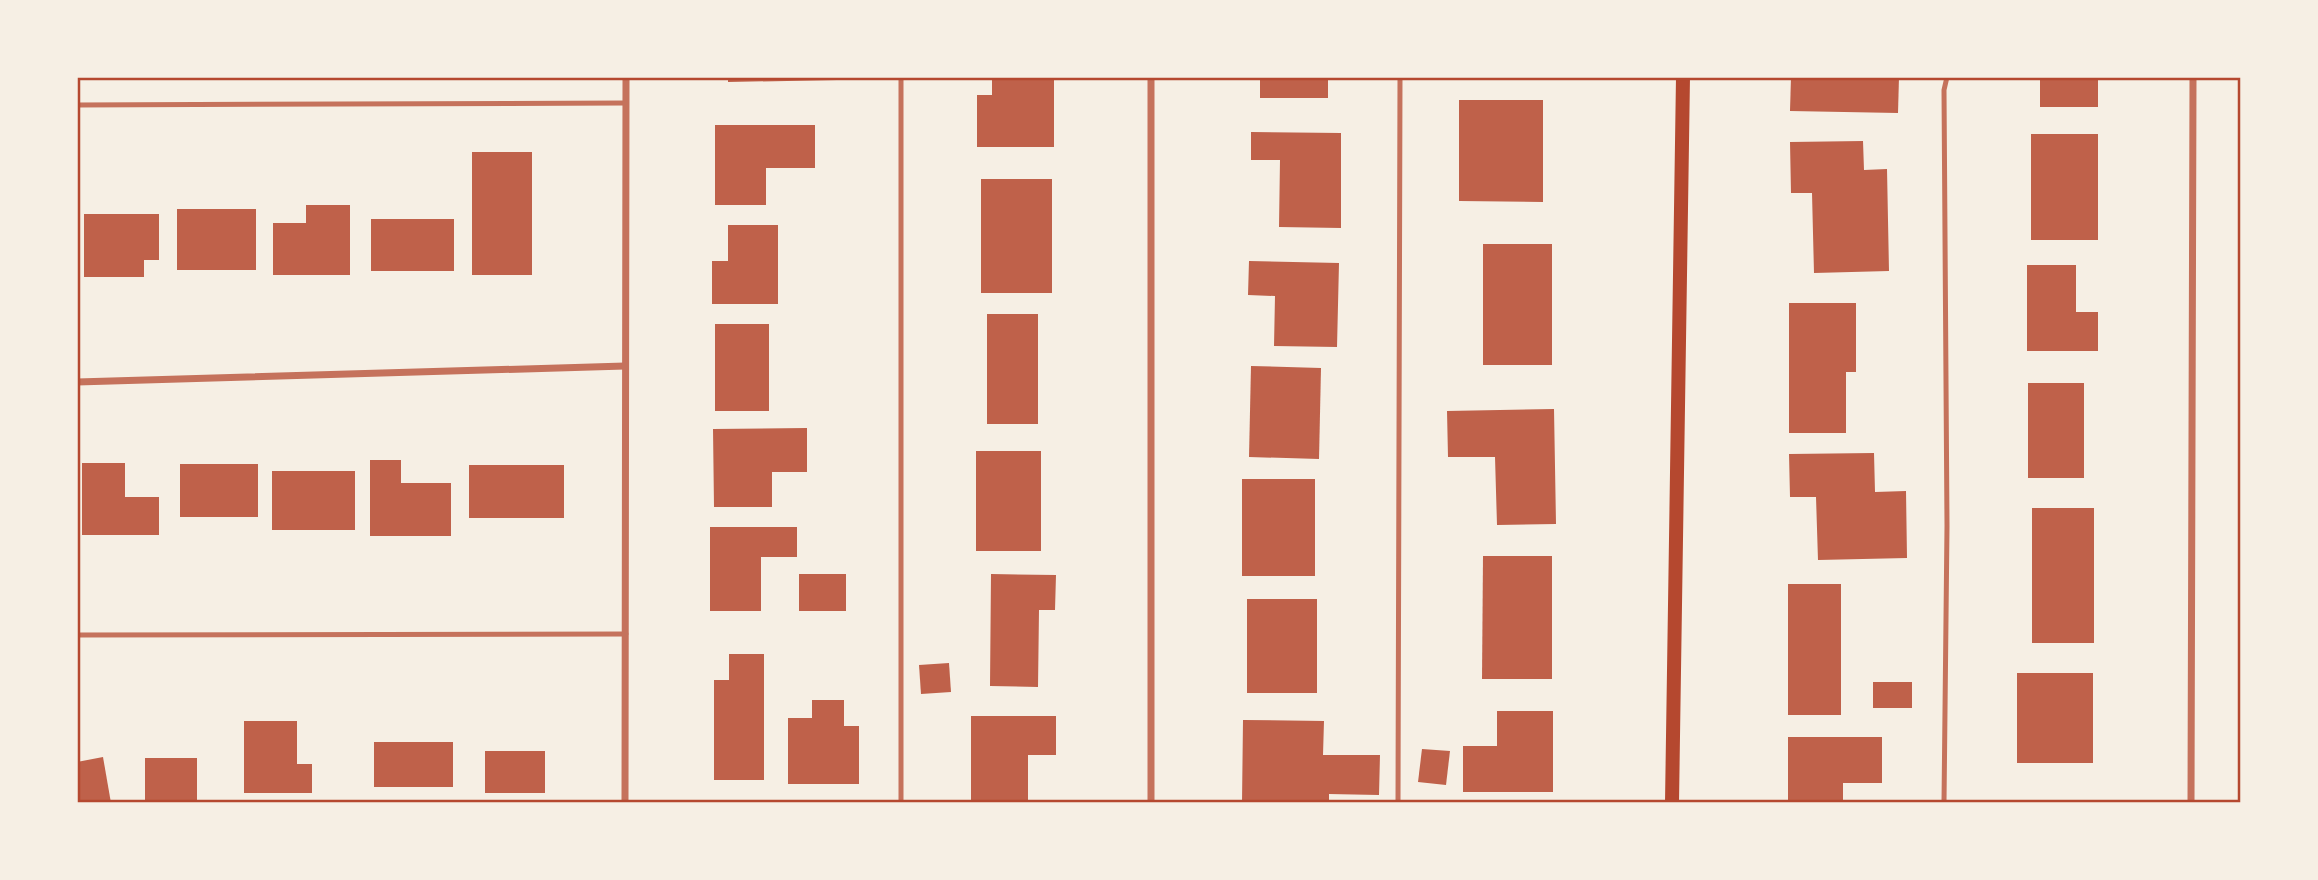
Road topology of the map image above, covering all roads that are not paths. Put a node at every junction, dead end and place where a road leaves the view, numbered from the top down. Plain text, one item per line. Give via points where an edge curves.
1 (626, 77) edge
2 (901, 77) edge
3 (1151, 77) edge
4 (1400, 77) edge
5 (1683, 77) edge
6 (1947, 77) edge
7 (2193, 77) edge
8 (625, 103) junction
9 (77, 105) edge
10 (625, 366) junction
11 (77, 382) edge
12 (626, 634) junction
13 (77, 635) edge
14 (625, 803) edge
15 (901, 803) edge
16 (1151, 803) edge
17 (1398, 803) edge
18 (1672, 803) edge
19 (1944, 803) edge
20 (2191, 803) edge

1 - 8 street
2 - 15 lane
3 - 16 street
4 - 17 lane
5 - 18 main road
6 - 19 lane
7 - 20 street
8 - 9 lane
8 - 10 street
10 - 11 street
10 - 12 street
12 - 13 lane
12 - 14 street

